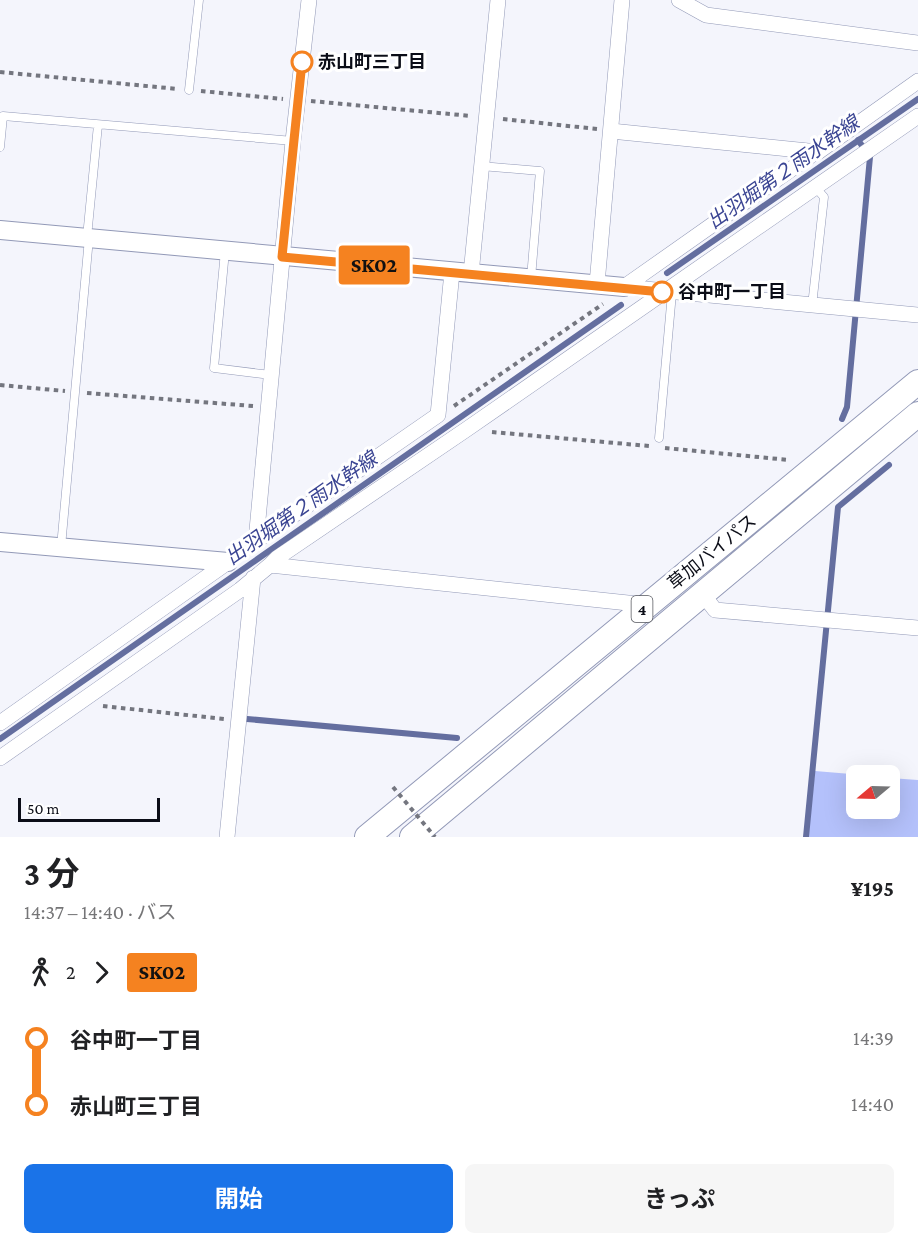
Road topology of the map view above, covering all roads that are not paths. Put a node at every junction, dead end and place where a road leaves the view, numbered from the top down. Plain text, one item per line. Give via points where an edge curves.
1 (199, 0) edge
2 (309, 0) edge
3 (498, 0) edge
4 (622, 0) edge
5 (679, 0) edge
6 (918, 43) edge
7 (918, 81) edge
8 (189, 90) dead end
9 (918, 116) edge
10 (98, 125) junction
11 (611, 131) junction
12 (293, 141) junction
13 (0, 147) edge
14 (817, 151) junction
15 (481, 166) junction
16 (815, 187) junction
17 (0, 230) edge
18 (88, 238) junction
19 (225, 251) junction
20 (282, 257) junction
21 (452, 272) junction
22 (471, 274) junction
23 (531, 279) junction
24 (597, 284) junction
25 (624, 287) junction
26 (668, 292) junction
27 (813, 306) junction
28 (918, 315) edge
29 (271, 375) junction
30 (918, 382) edge
31 (918, 414) edge
32 (659, 438) dead end
33 (0, 542) edge
34 (61, 547) junction
35 (228, 562) joint
36 (270, 565) junction
37 (253, 578) junction
38 (702, 593) junction
39 (648, 605) junction
40 (918, 628) edge
41 (0, 723) edge
42 (0, 758) edge
43 (227, 837) edge
44 (367, 837) edge
45 (412, 837) edge

1 - 8 lane
2 - 12 street
3 - 15 street
4 - 11 street
5 - 6 street via 706,15
7 - 14 street
9 - 16 street
10 - 12 lane
10 - 13 lane via 3,116
10 - 18 lane
11 - 14 street
11 - 24 street
12 - 20 street
14 - 25 street
15 - 22 street
15 - 23 lane via 540,171
16 - 26 street
16 - 27 lane via 824,197
17 - 18 street
18 - 19 street
18 - 34 lane
19 - 20 street
19 - 29 lane via 214,368
20 - 21 street
20 - 29 street
21 - 22 street
21 - 29 street via 438,415 256,541
22 - 23 street
23 - 24 street
24 - 25 street
25 - 26 street
26 - 27 street
26 - 32 lane
26 - 36 street
27 - 28 street
30 - 39 highway, 草加バイパス / 4
31 - 38 highway, 草加バイパス / 4
33 - 34 street
34 - 35 street
35 - 41 street
36 - 37 street
36 - 39 street
37 - 42 street
37 - 43 street
38 - 40 street via 715,610
38 - 45 highway, 草加バイパス / 4
39 - 44 highway, 草加バイパス / 4

